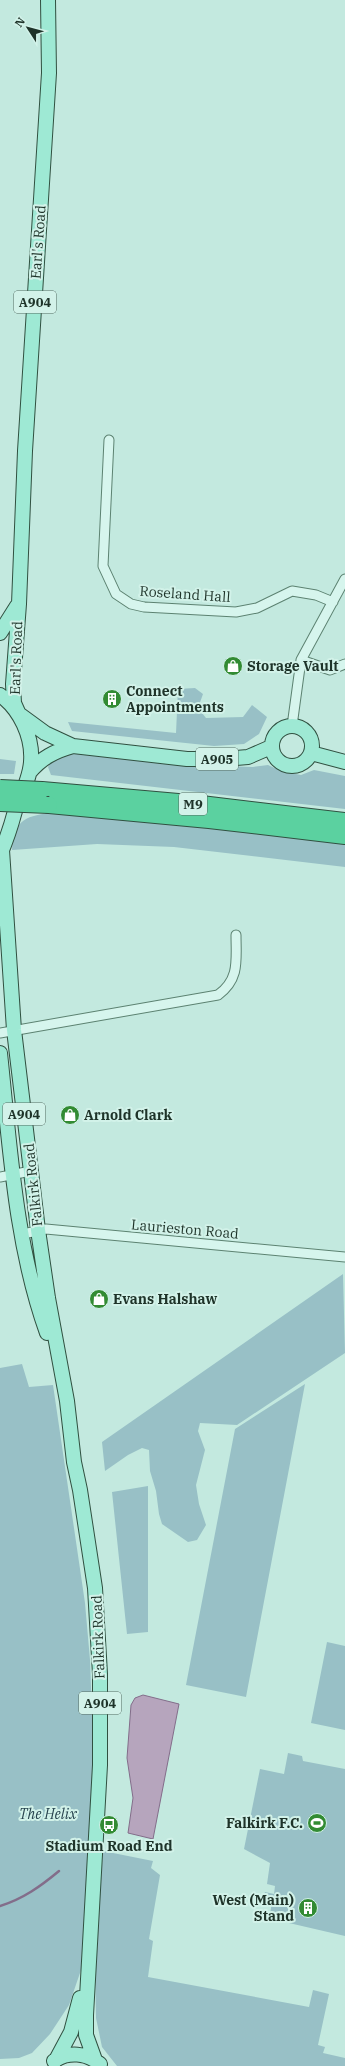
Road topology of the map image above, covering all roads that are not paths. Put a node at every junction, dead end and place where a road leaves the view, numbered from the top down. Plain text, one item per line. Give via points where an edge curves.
1 (48, 0) edge
2 (108, 440) dead end
3 (345, 579) edge
4 (333, 602) junction
5 (19, 604) junction
6 (0, 633) edge
7 (301, 660) junction
8 (345, 664) edge
9 (0, 695) edge
10 (18, 713) junction
11 (292, 726) junction
12 (73, 746) junction
13 (271, 747) junction
14 (310, 753) junction
15 (345, 762) edge
16 (29, 773) junction
17 (0, 788) edge
18 (0, 804) edge
19 (345, 821) edge
20 (345, 836) edge
21 (1, 853) edge
22 (236, 935) dead end
23 (7, 1031) edge
24 (0, 1053) edge
25 (31, 1171) junction
26 (7, 1177) edge
27 (38, 1230) junction
28 (23, 1234) junction
29 (345, 1257) edge
30 (62, 1375) junction
31 (88, 1972) junction
32 (53, 2063) edge
33 (98, 2063) edge

1 - 5 main road, Earl's Road / A904 via 49,74 24,451
2 - 4 street, Roseland Hall via 103,566 116,594 131,604 144,607 236,612 257,608 292,591 316,594
3 - 4 street
4 - 7 street
5 - 6 main road, Earl's Road
5 - 10 main road, Earl's Road via 13,693
7 - 8 street via 330,670
7 - 11 street
9 - 10 main road via 11,703
10 - 12 main road, A905 via 45,733
10 - 16 main road, Earl's Road via 31,748
11 - 13 main road via 277,731
11 - 14 main road via 299,727 309,735 312,742
12 - 13 main road, A905 via 186,759 248,757
12 - 16 main road, A905 via 45,757
13 - 14 main road via 278,761 288,766 302,763
14 - 15 main road
16 - 21 main road
17 - 19 highway, M9, bridge via 201,804
18 - 20 highway, M9, bridge via 177,817
21 - 23 main road, Falkirk Road / A904
22 - 23 street via 235,971 232,982 218,995
23 - 25 main road, Falkirk Road / A904
24 - 26 main road, Falkirk Road / A904
25 - 26 street
25 - 27 main road, Falkirk Road / A904
26 - 28 main road, Falkirk Road / A904
27 - 28 street, Laurieston Road
27 - 29 street, Laurieston Road
27 - 30 main road, Falkirk Road / A904
28 - 30 main road, Falkirk Road / A904 via 35,1299
30 - 31 main road, Falkirk Road / A904 via 96,1588 100,1674 100,1772
31 - 32 main road, Falkirk Road / A904 via 71,2032
31 - 33 main road, Falkirk Road / A904 via 86,2035
32 - 33 main road via 75,2054

